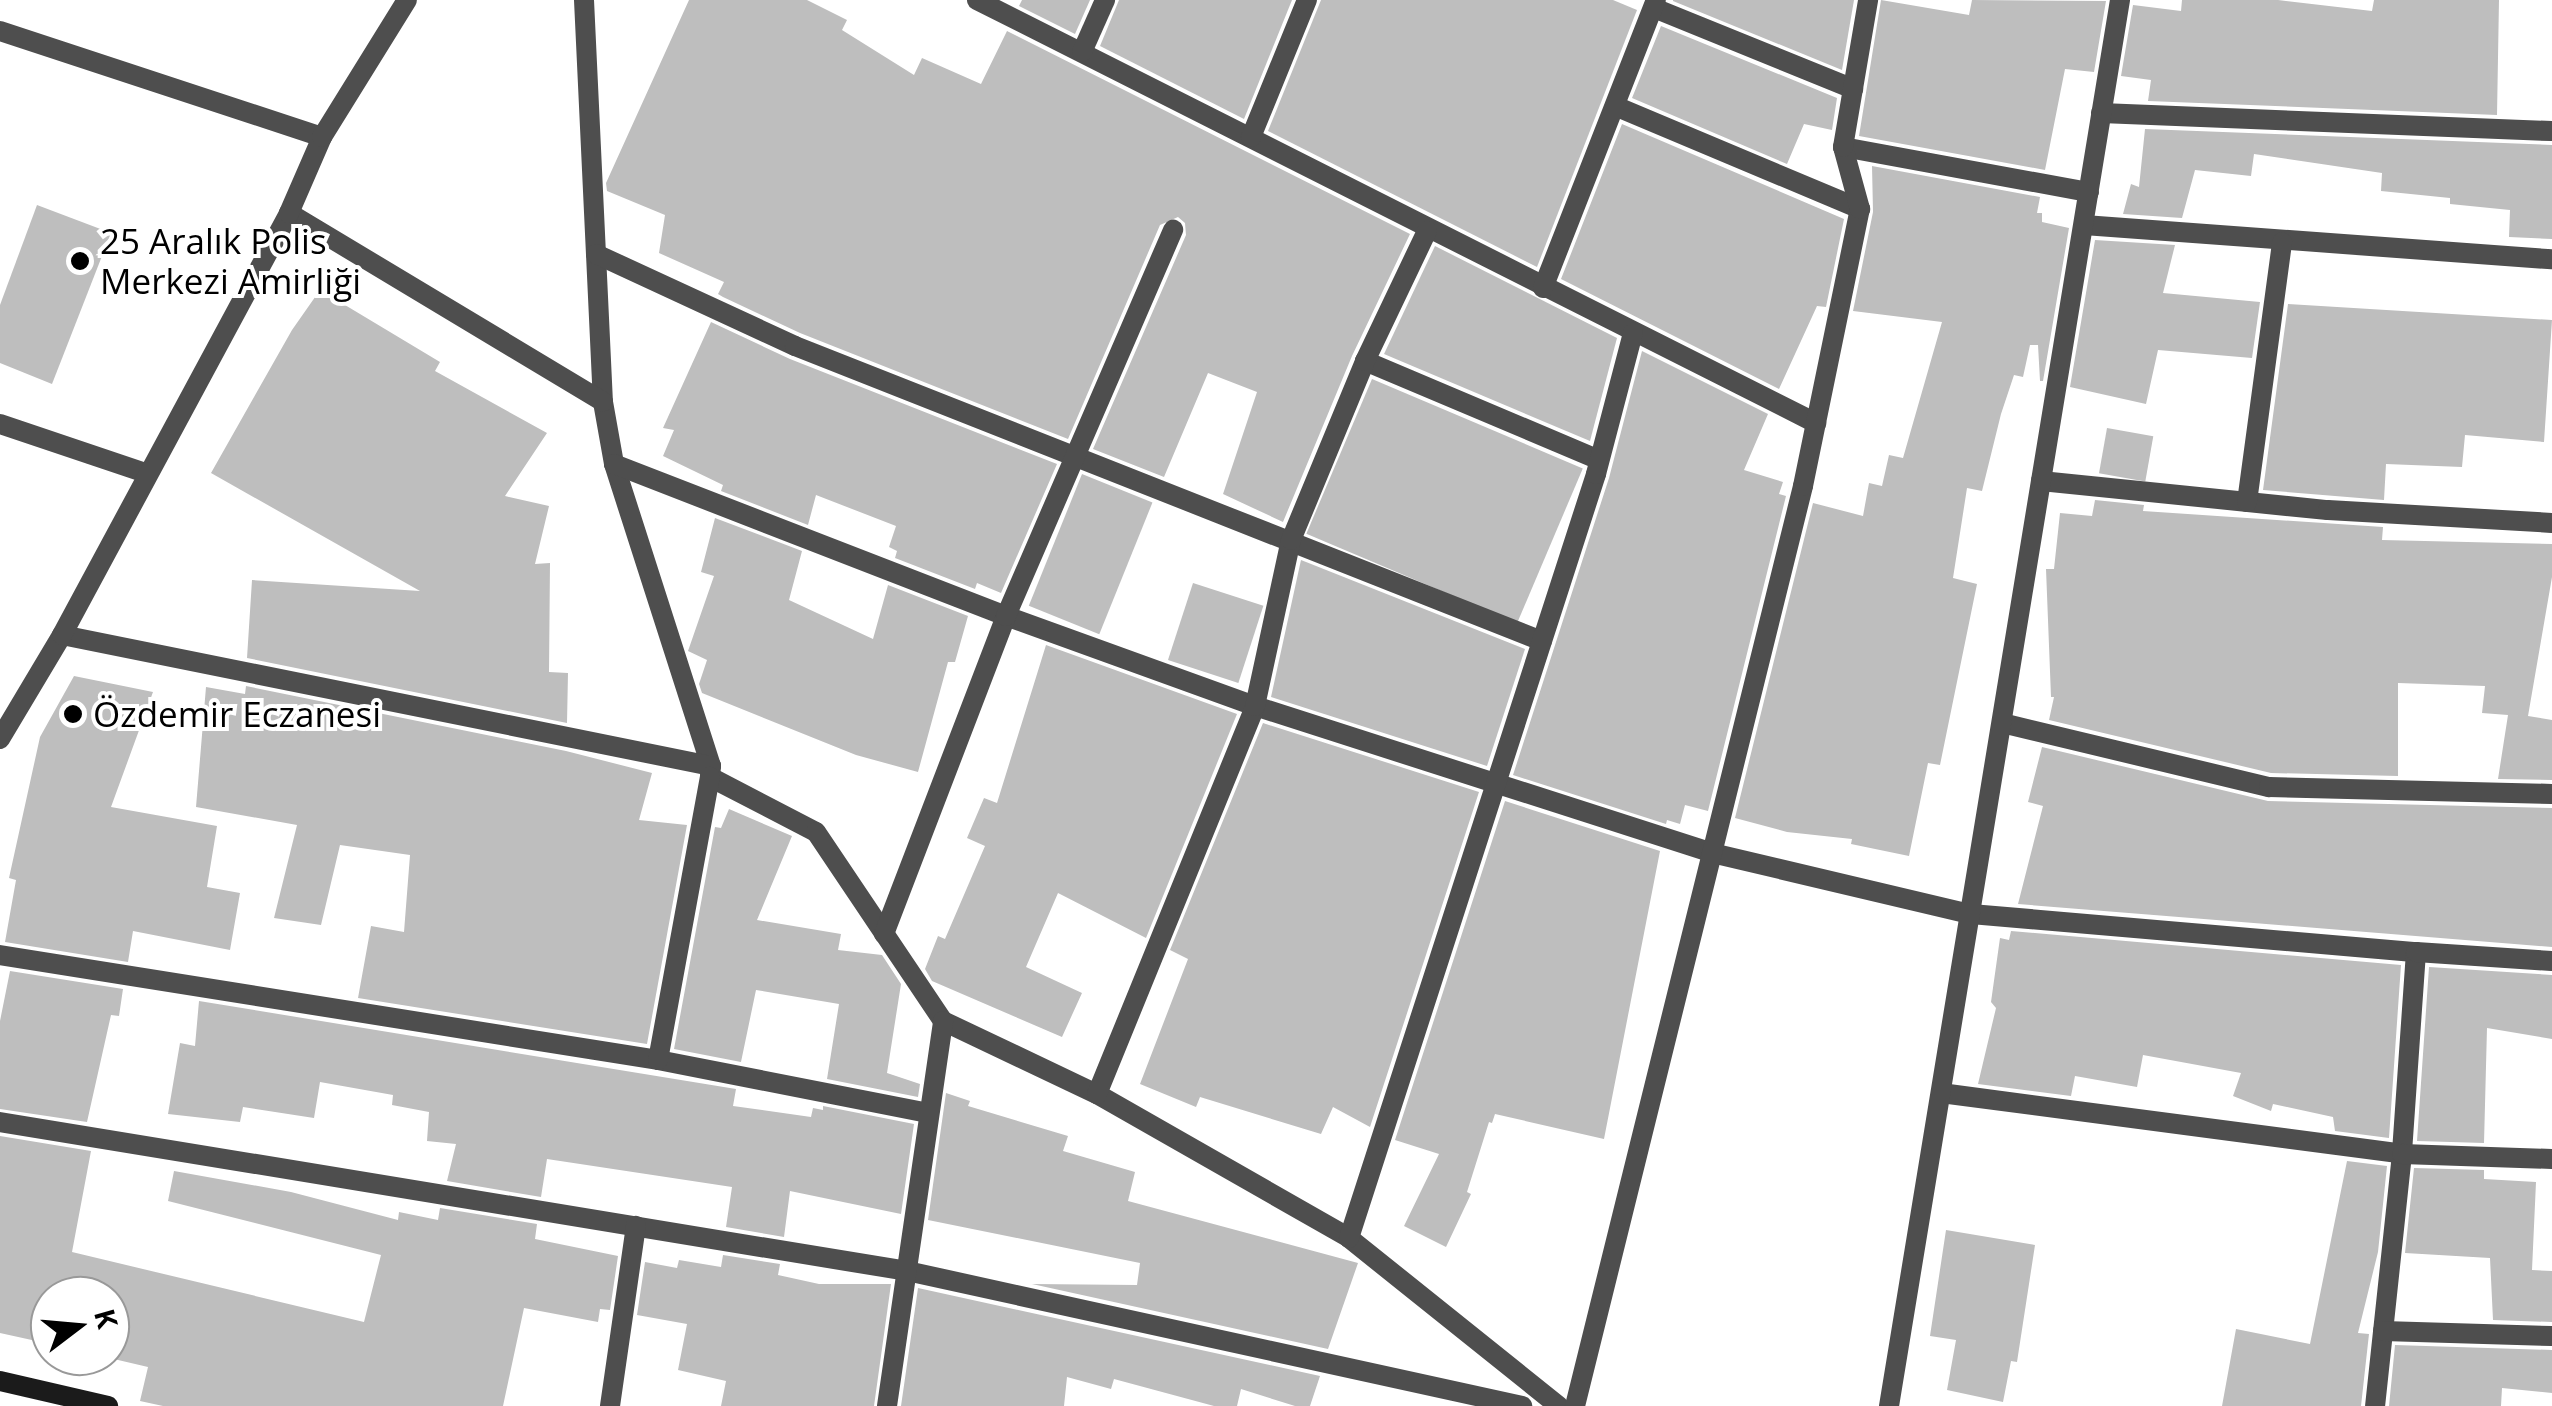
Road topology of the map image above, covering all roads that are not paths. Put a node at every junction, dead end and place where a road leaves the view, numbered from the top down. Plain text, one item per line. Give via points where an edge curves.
1 (407, 0) edge
2 (584, 0) edge
3 (977, 0) edge
4 (1106, 0) edge
5 (1307, 0) edge
6 (1868, 0) edge
7 (2120, 0) edge
8 (1655, 4) edge
9 (0, 31) edge
10 (1082, 52) junction
11 (1853, 90) junction
12 (1615, 106) junction
13 (2102, 113) junction
14 (2552, 131) edge
15 (322, 137) junction
16 (1251, 137) junction
17 (1843, 147) junction
18 (2088, 192) junction
19 (1860, 209) junction
20 (289, 213) junction
21 (2084, 224) junction
22 (1173, 230) dead end
23 (1427, 230) junction
24 (2282, 242) junction
25 (596, 254) junction
26 (2552, 259) edge
27 (1543, 288) junction
28 (1633, 333) junction
29 (1365, 361) junction
30 (604, 402) junction
31 (1816, 422) junction
32 (0, 424) edge
33 (1075, 455) junction
34 (1599, 460) junction
35 (614, 464) junction
36 (146, 473) junction
37 (2041, 481) junction
38 (2247, 502) junction
39 (2552, 523) edge
40 (1292, 540) junction
41 (1006, 616) junction
42 (62, 635) junction
43 (1542, 641) junction
44 (1255, 706) junction
45 (2002, 723) junction
46 (0, 739) edge
47 (711, 772) junction
48 (1496, 783) junction
49 (2552, 794) edge
50 (1712, 854) junction
51 (1971, 914) junction
52 (884, 934) junction
53 (2416, 952) junction
54 (0, 956) edge
55 (2552, 961) edge
56 (942, 1021) junction
57 (658, 1060) junction
58 (1941, 1093) junction
59 (1097, 1094) junction
60 (929, 1112) junction
61 (0, 1122) edge
62 (2402, 1154) junction
63 (2552, 1158) edge
64 (636, 1226) junction
65 (1349, 1238) junction
66 (907, 1271) junction
67 (2383, 1331) junction
68 (2552, 1336) edge
69 (0, 1381) edge
70 (108, 1406) edge
71 (610, 1406) edge
72 (887, 1406) edge
73 (1522, 1406) edge
74 (1558, 1406) edge
75 (1575, 1406) edge
76 (1889, 1406) edge
77 (2376, 1406) edge

1 - 15 street
2 - 25 street
3 - 10 street
4 - 10 street
5 - 16 street
6 - 11 street
7 - 13 street
8 - 11 street
8 - 12 street
9 - 15 street
10 - 16 street
11 - 17 street
12 - 19 street
12 - 27 street
13 - 14 street
13 - 18 street
15 - 20 street
16 - 23 street
17 - 18 street
17 - 19 street
18 - 21 street
19 - 31 street
20 - 30 street
20 - 36 street
21 - 24 street
21 - 37 street
22 - 33 street
23 - 27 street
23 - 29 street
24 - 26 street
24 - 38 street
25 - 30 street
25 - 33 street via 796,346
27 - 28 street
28 - 31 street
28 - 34 street
29 - 34 street
29 - 40 street
30 - 35 street
31 - 50 street
32 - 36 street
33 - 40 street
33 - 41 street
34 - 43 street
35 - 41 street
35 - 47 street
36 - 42 street
37 - 38 street
37 - 45 street
38 - 39 street
40 - 43 street
40 - 44 street
41 - 44 street
41 - 52 street
42 - 46 street
42 - 47 street
43 - 48 street
44 - 48 street
44 - 59 street
45 - 49 street via 2269,786
45 - 51 street
47 - 52 street via 816,832
47 - 57 street
48 - 50 street
48 - 65 street
50 - 51 street
50 - 75 street
51 - 53 street
51 - 58 street
52 - 56 street
53 - 55 street
53 - 62 street
54 - 57 street
56 - 59 street
56 - 60 street
57 - 60 street
58 - 62 street
58 - 76 street
59 - 65 street
60 - 66 street
61 - 64 street
62 - 63 street
62 - 67 street
64 - 66 street
64 - 71 street
65 - 74 street
66 - 72 street
66 - 73 street
67 - 68 street
67 - 77 street
69 - 70 main road

